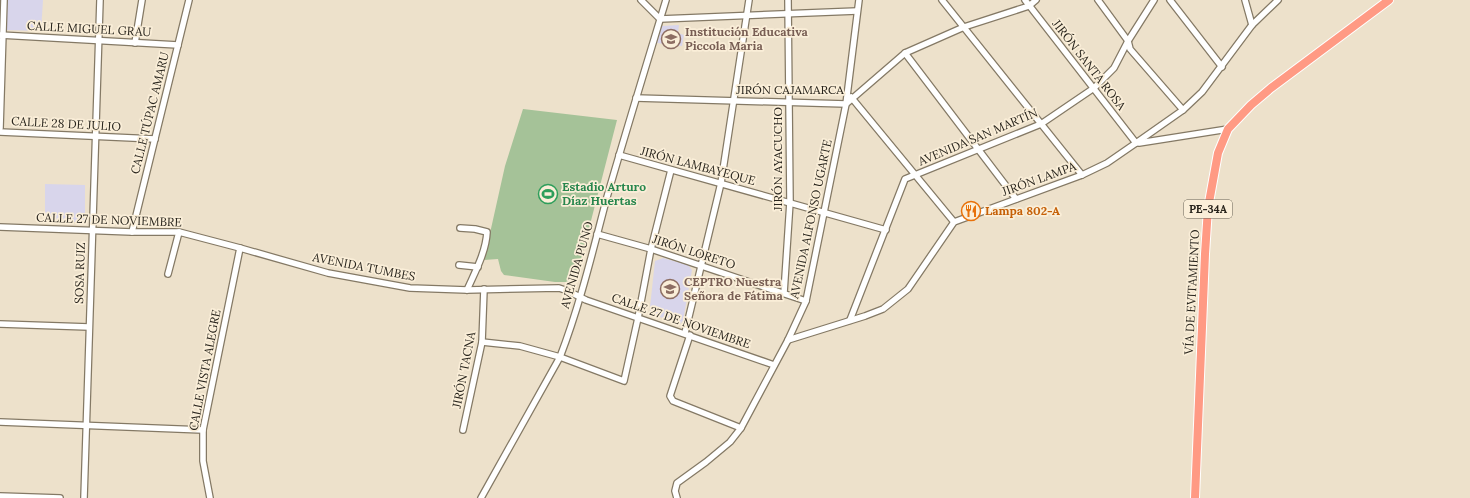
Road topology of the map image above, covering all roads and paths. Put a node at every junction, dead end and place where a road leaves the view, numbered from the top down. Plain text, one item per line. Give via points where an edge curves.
1 (4, 0) edge
2 (100, 0) edge
3 (142, 0) edge
4 (189, 0) edge
5 (641, 0) edge
6 (666, 0) edge
7 (749, 0) edge
8 (788, 0) edge
9 (859, 0) edge
10 (942, 0) edge
11 (1025, 0) edge
12 (1036, 0) edge
13 (1098, 0) edge
14 (1154, 0) edge
15 (1170, 0) edge
16 (1245, 0) edge
17 (1278, 0) edge
18 (1389, 0) edge
19 (1029, 6) junction
20 (858, 11) junction
21 (788, 14) junction
22 (746, 16) junction
23 (660, 19) junction
24 (1252, 25) junction
25 (964, 27) junction
26 (1, 36) edge
27 (99, 41) junction
28 (1128, 41) junction
29 (135, 43) junction
30 (178, 45) junction
31 (905, 53) junction
32 (1222, 67) junction
33 (1094, 88) junction
34 (848, 93) junction
35 (636, 98) junction
36 (852, 100) junction
37 (733, 101) junction
38 (789, 102) junction
39 (846, 104) junction
40 (1183, 110) junction
41 (1041, 124) junction
42 (0, 128) edge
43 (1228, 129) junction
44 (0, 132) edge
45 (96, 136) junction
46 (155, 139) junction
47 (1136, 143) junction
48 (978, 149) junction
49 (619, 156) junction
50 (671, 170) junction
51 (915, 175) junction
52 (1082, 175) junction
53 (721, 183) junction
54 (1016, 199) junction
55 (790, 202) junction
56 (825, 212) junction
57 (954, 222) junction
58 (0, 227) edge
59 (460, 228) dead end
60 (886, 230) junction
61 (92, 231) junction
62 (132, 232) junction
63 (179, 232) junction
64 (597, 234) junction
65 (240, 248) junction
66 (651, 249) junction
67 (459, 265) dead end
68 (701, 265) junction
69 (478, 267) junction
70 (168, 274) dead end
71 (484, 289) junction
72 (467, 290) junction
73 (784, 293) junction
74 (580, 296) junction
75 (806, 301) junction
76 (638, 318) junction
77 (850, 320) junction
78 (0, 324) edge
79 (89, 327) junction
80 (687, 334) junction
81 (788, 340) junction
82 (482, 342) junction
83 (560, 356) junction
84 (774, 365) junction
85 (0, 422) edge
86 (86, 426) junction
87 (741, 428) junction
88 (203, 430) junction
89 (463, 430) dead end
90 (0, 496) edge
91 (60, 498) edge
92 (84, 498) edge
93 (210, 498) edge
94 (481, 498) edge
95 (677, 498) edge
96 (1195, 498) edge

1 - 26 street
2 - 27 street, SOSA RUIZ
3 - 29 street
4 - 30 street, CALLE TÚPAC AMARU
5 - 23 street
6 - 23 street, AVENIDA PUNO
7 - 22 street
8 - 21 street, JIRÓN AYACUCHO
9 - 20 street, AVENIDA ALFONSO UGARTE
10 - 25 street
11 - 19 street, JIRÓN SANTA ROSA
12 - 19 street, JIRÓN CAJAMARCA
13 - 28 street
14 - 28 street, AVENIDA SAN MARTÍN
15 - 32 street
16 - 24 street
17 - 24 street, JIRÓN LAMPA
18 - 43 highway, VÍA DE EVITAMIENTO / PE-34A via 1271,88 1250,105
19 - 25 street, JIRÓN CAJAMARCA
19 - 33 street, JIRÓN SANTA ROSA
20 - 21 street
20 - 34 street, AVENIDA ALFONSO UGARTE
21 - 22 street
21 - 38 street, JIRÓN AYACUCHO
22 - 23 street
22 - 37 street
23 - 35 street, AVENIDA PUNO
24 - 32 street, JIRÓN LAMPA
25 - 31 street, JIRÓN CAJAMARCA
25 - 41 street
26 - 27 street, CALLE MIGUEL GRAU
26 - 42 street
27 - 29 street, CALLE MIGUEL GRAU
27 - 45 street, SOSA RUIZ
28 - 33 street, AVENIDA SAN MARTÍN via 1114,68
28 - 40 street via 1130,49
29 - 30 street, CALLE MIGUEL GRAU
30 - 46 street, CALLE TÚPAC AMARU
31 - 36 street, JIRÓN CAJAMARCA
31 - 48 street
32 - 40 street, JIRÓN LAMPA
33 - 41 street, AVENIDA SAN MARTÍN
33 - 47 street, JIRÓN SANTA ROSA
34 - 36 street
34 - 39 street, AVENIDA ALFONSO UGARTE
35 - 37 street, JIRÓN CAJAMARCA
35 - 49 street, AVENIDA PUNO
36 - 39 street, JIRÓN CAJAMARCA
36 - 51 street
37 - 38 street, JIRÓN CAJAMARCA
37 - 53 street
38 - 39 street, JIRÓN CAJAMARCA
38 - 55 street, JIRÓN AYACUCHO
39 - 56 street, AVENIDA ALFONSO UGARTE
40 - 47 street, JIRÓN LAMPA
41 - 48 street, AVENIDA SAN MARTÍN
41 - 52 street
43 - 47 street
43 - 96 highway, VÍA DE EVITAMIENTO / PE-34A via 1218,153 1208,208
44 - 45 street, CALLE 28 DE JULIO
45 - 46 street, CALLE 28 DE JULIO
45 - 61 street, SOSA RUIZ
46 - 62 street, CALLE TÚPAC AMARU
47 - 52 street, JIRÓN LAMPA
48 - 51 street, AVENIDA SAN MARTÍN
48 - 54 street
49 - 50 street, JIRÓN LAMBAYEQUE
49 - 64 street, AVENIDA PUNO
50 - 53 street, JIRÓN LAMBAYEQUE
50 - 66 street
51 - 57 street
51 - 60 street, AVENIDA SAN MARTÍN via 905,179
52 - 54 street, JIRÓN LAMPA
53 - 55 street, JIRÓN LAMBAYEQUE
53 - 68 street
54 - 57 street, JIRÓN LAMPA
55 - 56 street, JIRÓN LAMBAYEQUE
55 - 73 street, JIRÓN AYACUCHO
56 - 60 street, JIRÓN LAMBAYEQUE
56 - 75 street, AVENIDA ALFONSO UGARTE
57 - 77 street via 908,289 883,309
58 - 61 street, CALLE 27 DE NOVIEMBRE
59 - 69 street via 487,232
60 - 77 street, AVENIDA SAN MARTÍN
61 - 62 street, CALLE 27 DE NOVIEMBRE
61 - 79 street, SOSA RUIZ
62 - 63 street, CALLE 27 DE NOVIEMBRE
63 - 65 street, CALLE 27 DE NOVIEMBRE
63 - 70 street
64 - 66 street, JIRÓN LORETO
64 - 74 street, AVENIDA PUNO
65 - 72 street, AVENIDA TUMBES via 328,273 398,286
65 - 88 street, CALLE VISTA ALEGRE
66 - 68 street, JIRÓN LORETO
66 - 76 street
67 - 69 street
68 - 73 street, JIRÓN LORETO
68 - 80 street
69 - 72 street
71 - 72 street, AVENIDA TUMBES
71 - 74 street, AVENIDA TUMBES via 559,288
71 - 82 street, JIRÓN TACNA
73 - 75 street, JIRÓN LORETO
74 - 76 street, CALLE 27 DE NOVIEMBRE
74 - 83 street, AVENIDA PUNO
75 - 81 street, AVENIDA ALFONSO UGARTE
76 - 80 street, CALLE 27 DE NOVIEMBRE
76 - 83 street via 624,381
77 - 81 street
78 - 79 street
79 - 86 street, SOSA RUIZ
80 - 84 street, CALLE 27 DE NOVIEMBRE
80 - 87 street via 671,399
81 - 84 street, AVENIDA ALFONSO UGARTE
82 - 83 street via 520,346
82 - 89 street, JIRÓN TACNA
83 - 94 street, AVENIDA PUNO
84 - 87 street, AVENIDA ALFONSO UGARTE
85 - 86 street
86 - 88 street
86 - 92 street, SOSA RUIZ
87 - 95 street, AVENIDA ALFONSO UGARTE via 730,442 677,483
88 - 93 street, CALLE VISTA ALEGRE via 203,461
90 - 91 street

